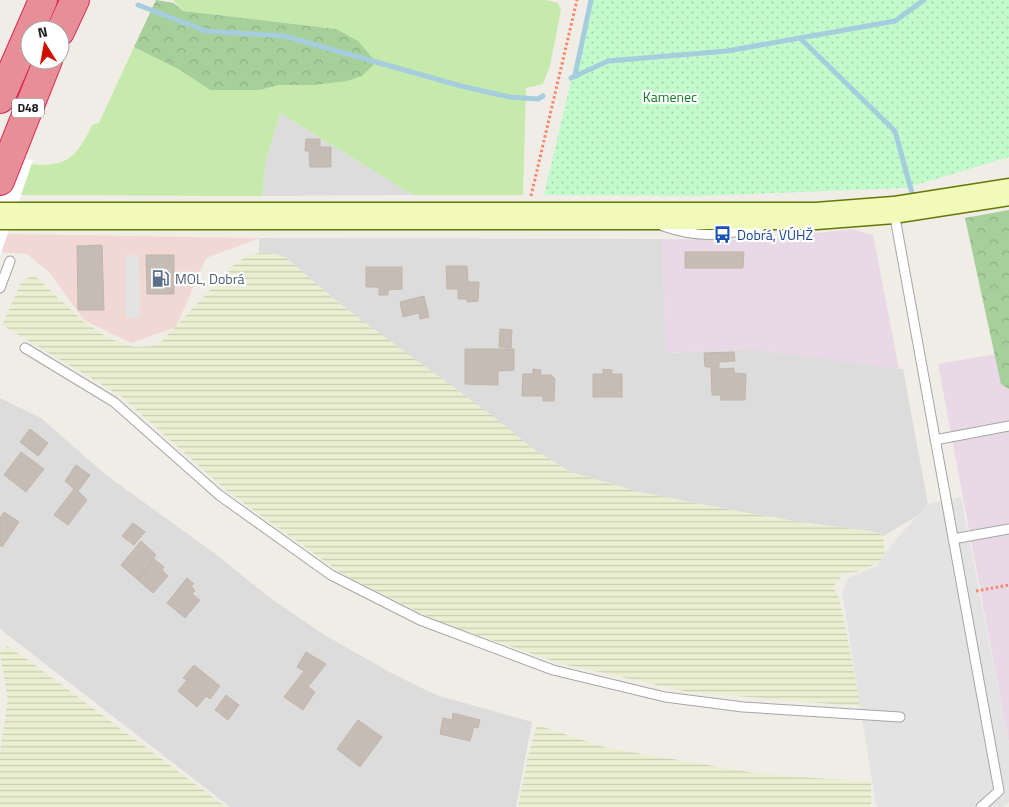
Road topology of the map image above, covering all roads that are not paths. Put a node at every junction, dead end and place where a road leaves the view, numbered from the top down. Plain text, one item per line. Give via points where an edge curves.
1 (43, 0) edge
2 (75, 0) edge
3 (66, 20) edge
4 (44, 70) edge
5 (0, 99) edge
6 (4, 169) edge
7 (969, 189) dead end
8 (1009, 192) edge
9 (894, 210) junction
10 (0, 216) edge
11 (10, 261) dead end
12 (0, 288) edge
13 (25, 348) dead end
14 (1009, 426) edge
15 (935, 440) junction
16 (1009, 529) edge
17 (953, 539) junction
18 (900, 718) dead end
19 (981, 807) edge

1 - 5 highway, D48
2 - 3 highway
4 - 6 highway, D48
7 - 9 lane
8 - 9 main road
9 - 10 main road via 816,216
9 - 15 lane
11 - 12 lane
13 - 18 lane via 114,402 219,495 331,575 420,620 553,670 665,697 743,707
14 - 15 lane
15 - 17 lane
16 - 17 lane
17 - 19 lane via 999,792

